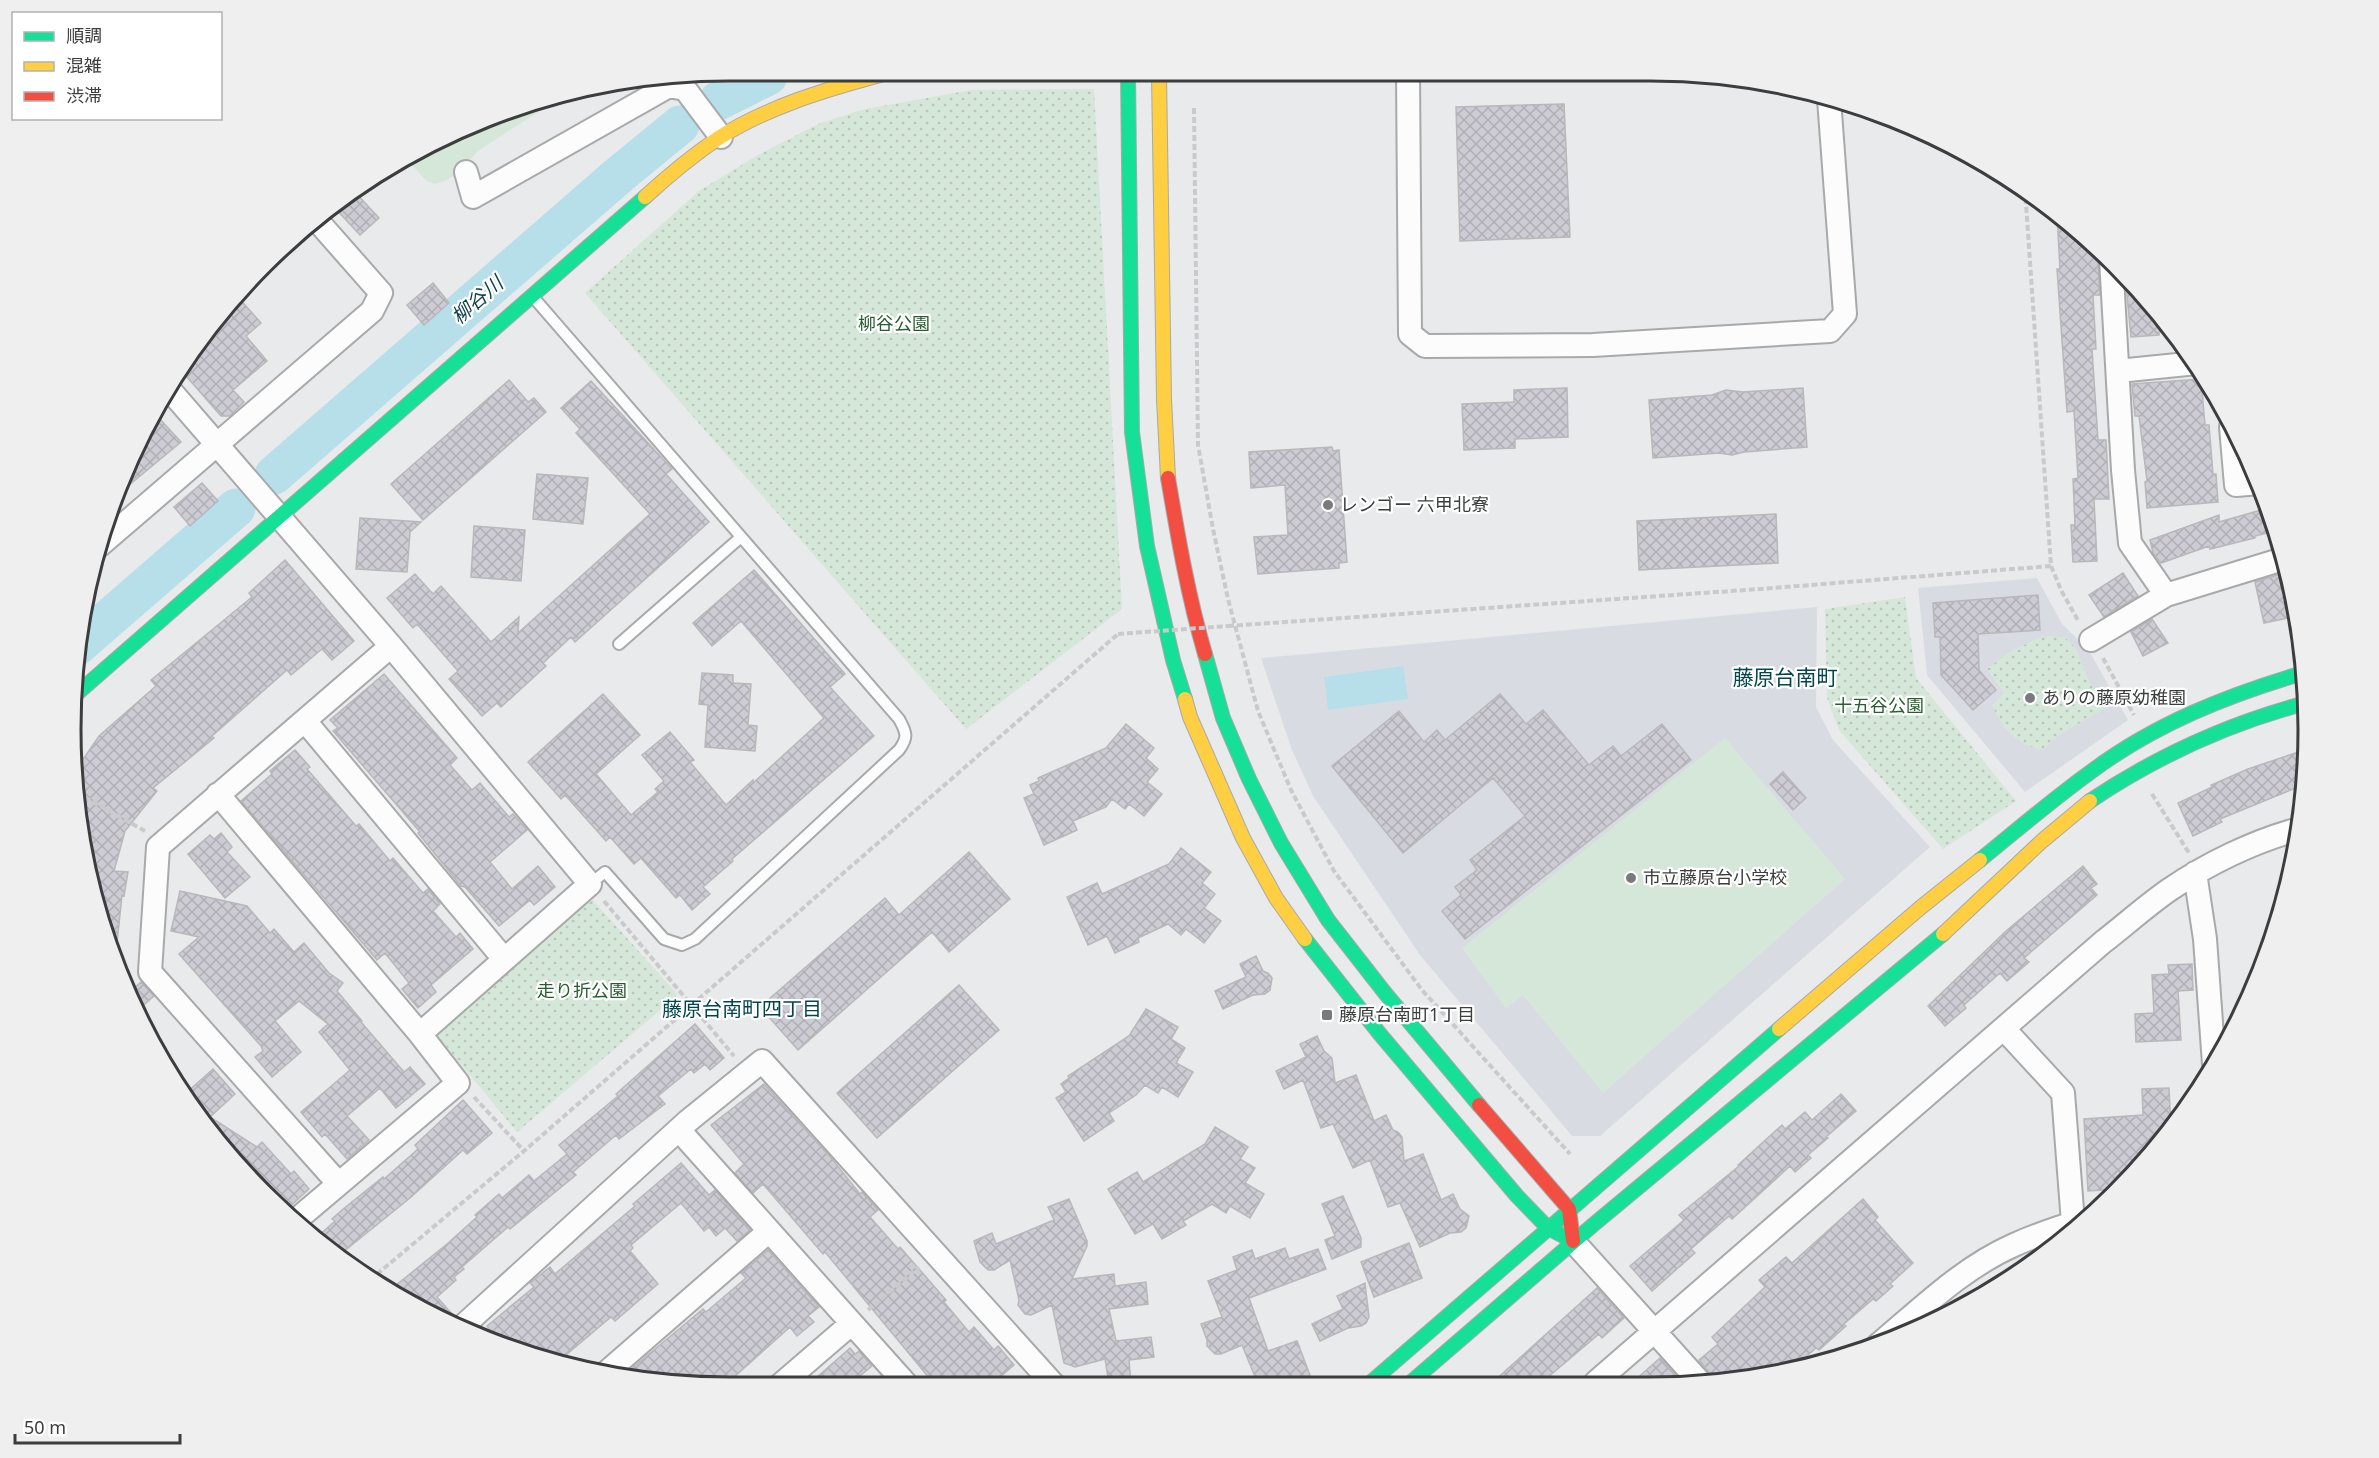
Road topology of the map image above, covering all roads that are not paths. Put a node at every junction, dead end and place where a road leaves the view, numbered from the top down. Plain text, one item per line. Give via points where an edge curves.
1 (857, 81) edge
2 (1128, 81) edge
3 (1159, 81) edge
4 (1408, 81) edge
5 (1830, 106) edge
6 (721, 137) junction
7 (466, 172) dead end
8 (322, 226) edge
9 (2111, 274) edge
10 (531, 295) junction
11 (2185, 364) edge
12 (2118, 371) junction
13 (174, 395) edge
14 (216, 443) junction
15 (2233, 445) edge
16 (2250, 484) edge
17 (279, 515) junction
18 (111, 536) edge
19 (741, 537) junction
20 (2276, 561) edge
21 (2166, 595) junction
22 (2091, 640) road end
23 (619, 644) dead end
24 (391, 646) junction
25 (2296, 675) edge
26 (82, 689) edge
27 (2297, 705) edge
28 (305, 721) junction
29 (218, 794) junction
30 (2289, 833) edge
31 (2195, 873) junction
32 (590, 884) junction
33 (504, 959) junction
34 (2004, 1029) junction
35 (420, 1034) junction
36 (2213, 1049) edge
37 (679, 1130) junction
38 (338, 1183) junction
39 (1569, 1209) junction
40 (301, 1215) edge
41 (2077, 1216) edge
42 (2065, 1226) edge
43 (1548, 1228) junction
44 (769, 1231) junction
45 (1573, 1241) junction
46 (468, 1322) edge
47 (851, 1324) junction
48 (1897, 1328) edge
49 (1656, 1330) junction
50 (614, 1367) edge
51 (1695, 1376) edge
52 (789, 1377) edge
53 (900, 1377) edge
54 (1047, 1377) edge
55 (1377, 1377) edge
56 (1417, 1377) edge
57 (1602, 1377) edge

1 - 6 street via 797,100
2 - 43 street via 1132,432 1147,546 1190,717 1243,838 1276,898 1386,1042
3 - 39 street via 1167,471 1196,623 1223,718 1281,843 1328,920 1525,1161
4 - 5 street via 1410,334 1425,346 1593,345 1830,331 1845,314
6 - 7 street via 685,89 669,86 473,197
6 - 10 street via 678,168
8 - 14 street via 381,293 372,310
9 - 12 street
10 - 17 street
10 - 19 lane
11 - 12 street
12 - 21 street via 2130,543
13 - 14 street
14 - 17 street
14 - 18 street
15 - 16 street via 2236,485
17 - 24 street
17 - 26 street
19 - 23 lane
19 - 32 lane via 899,719 906,740 695,939 682,945 664,939 605,872
20 - 21 street
21 - 22 street
24 - 28 street
24 - 32 street
25 - 39 street via 2191,713 2093,770 1920,908
27 - 45 street via 2215,733 2159,759 2063,822 1907,965
28 - 29 street
28 - 33 street
29 - 35 street
29 - 38 street via 158,847 150,972
30 - 31 street
31 - 34 street via 2103,942
31 - 36 street via 2205,939
32 - 33 street
33 - 35 street
34 - 41 street via 2063,1093
34 - 49 street
35 - 38 street via 458,1083
37 - 44 street
37 - 46 street
37 - 54 street via 762,1061
38 - 40 street
39 - 43 street
39 - 45 street
42 - 48 street via 2013,1245 1974,1268
43 - 45 street
43 - 55 street
44 - 47 street
44 - 50 street
45 - 49 street
45 - 56 street
47 - 52 street
47 - 53 street
49 - 51 street
49 - 57 street

